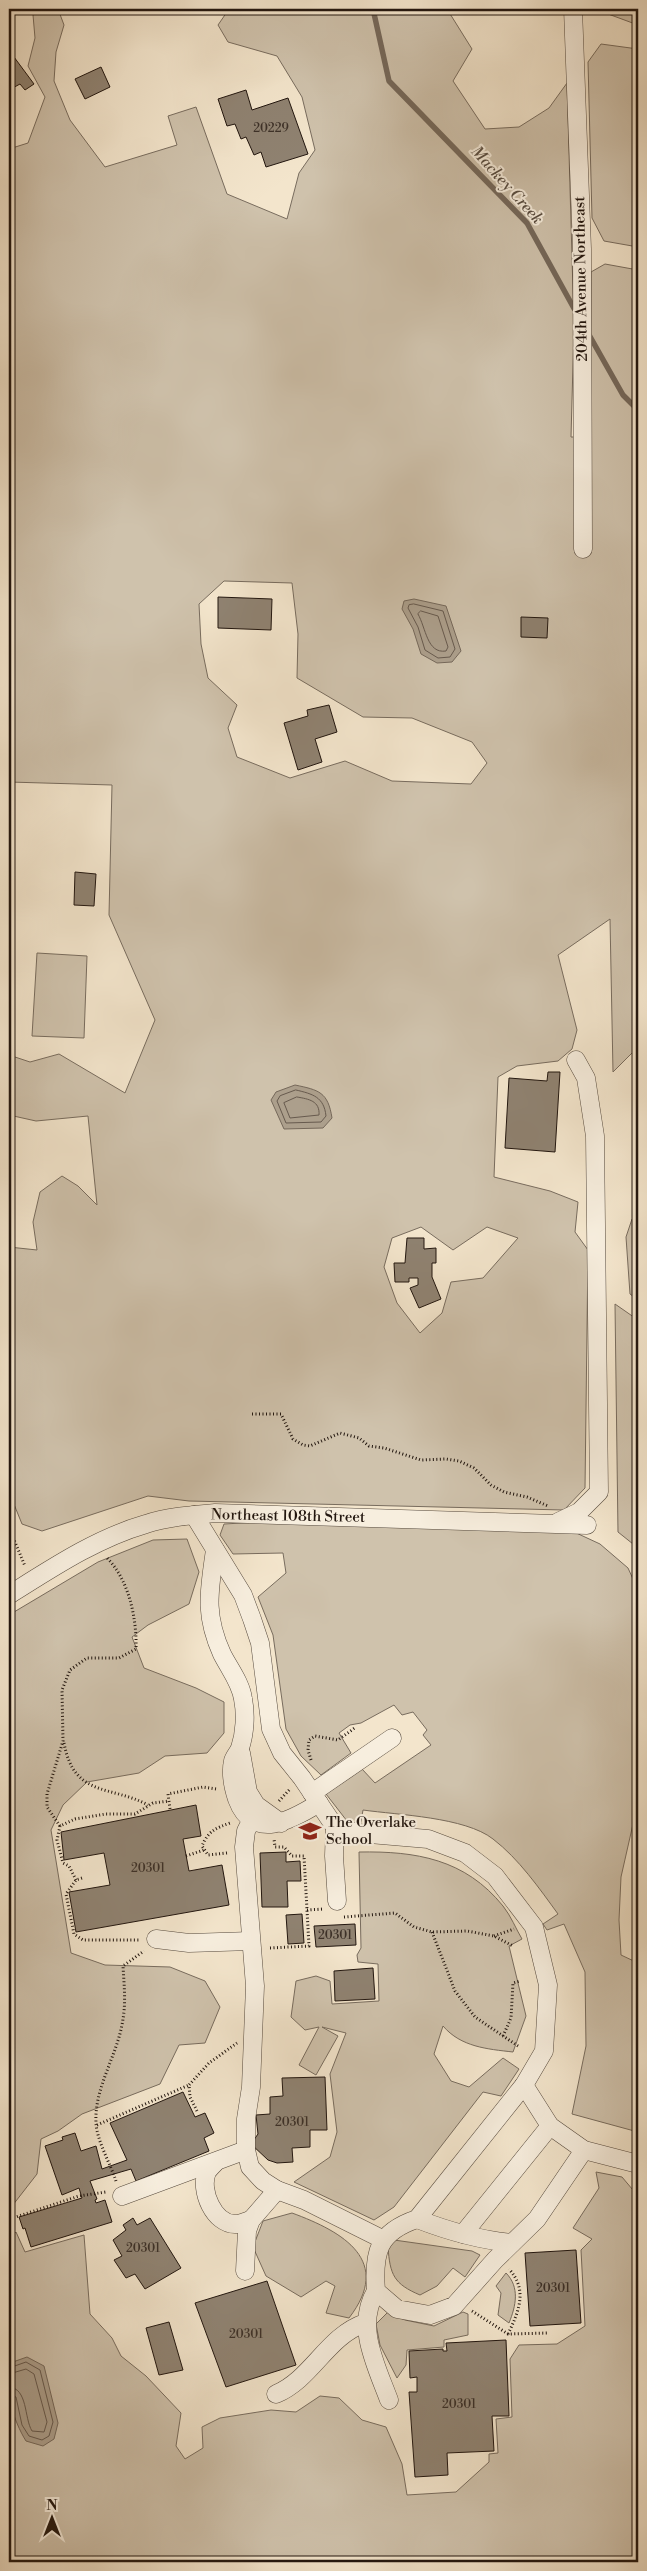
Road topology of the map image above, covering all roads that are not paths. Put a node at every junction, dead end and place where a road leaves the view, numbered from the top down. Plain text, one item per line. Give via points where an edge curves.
1 (574, 9) edge
2 (583, 548) dead end
3 (576, 1060) dead end
4 (194, 1515) junction
5 (559, 1522) junction
6 (586, 1525) dead end
7 (215, 1550) junction
8 (9, 1595) edge
9 (392, 1738) dead end
10 (240, 1748) junction
11 (316, 1798) junction
12 (250, 1823) junction
13 (281, 1823) junction
14 (335, 1827) junction
15 (335, 1909) road end
16 (156, 1939) road end
17 (251, 1945) junction
18 (524, 2085) junction
19 (550, 2126) junction
20 (246, 2150) junction
21 (584, 2150) junction
22 (215, 2162) junction
23 (638, 2164) edge
24 (277, 2190) junction
25 (121, 2193) road end
26 (417, 2219) junction
27 (251, 2220) junction
28 (463, 2234) junction
29 (382, 2239) junction
30 (512, 2242) junction
31 (245, 2270) dead end
32 (376, 2291) junction
33 (365, 2322) junction
34 (276, 2394) dead end
35 (389, 2400) dead end

1 - 2 street, 204th Avenue Northeast via 582,249
3 - 5 street via 586,1078 595,1136 599,1492 579,1512
4 - 5 street, Northeast 108th Street
4 - 7 street
4 - 8 street, Northeast 108th Street via 125,1530
5 - 6 street, Northeast 108th Street
7 - 10 street via 208,1613 213,1632 243,1697 245,1717
7 - 11 street via 243,1595 260,1643 271,1729 282,1754 303,1776
9 - 11 street
10 - 12 street via 233,1761 232,1784
10 - 13 street via 248,1792 256,1805
11 - 13 street
11 - 14 street
12 - 13 street
12 - 17 street via 244,1847
14 - 15 street
14 - 18 street via 358,1833 428,1840 465,1853 494,1876 534,1927 548,1985 544,2051
16 - 17 street
17 - 20 street via 254,2040
18 - 19 street
18 - 26 street
19 - 21 street
19 - 28 street
20 - 22 street
20 - 24 street via 250,2167
21 - 23 street
21 - 30 street via 537,2219
22 - 25 street
22 - 27 street via 207,2172 205,2188 210,2205 219,2219 235,2224
24 - 27 street
24 - 29 street
26 - 28 street
26 - 29 street via 400,2225
27 - 31 street via 247,2230
28 - 30 street
29 - 32 street via 374,2265
30 - 32 street via 454,2306 430,2315 397,2309
32 - 33 street via 368,2303
33 - 34 street via 350,2328 325,2349 290,2388
33 - 35 street

